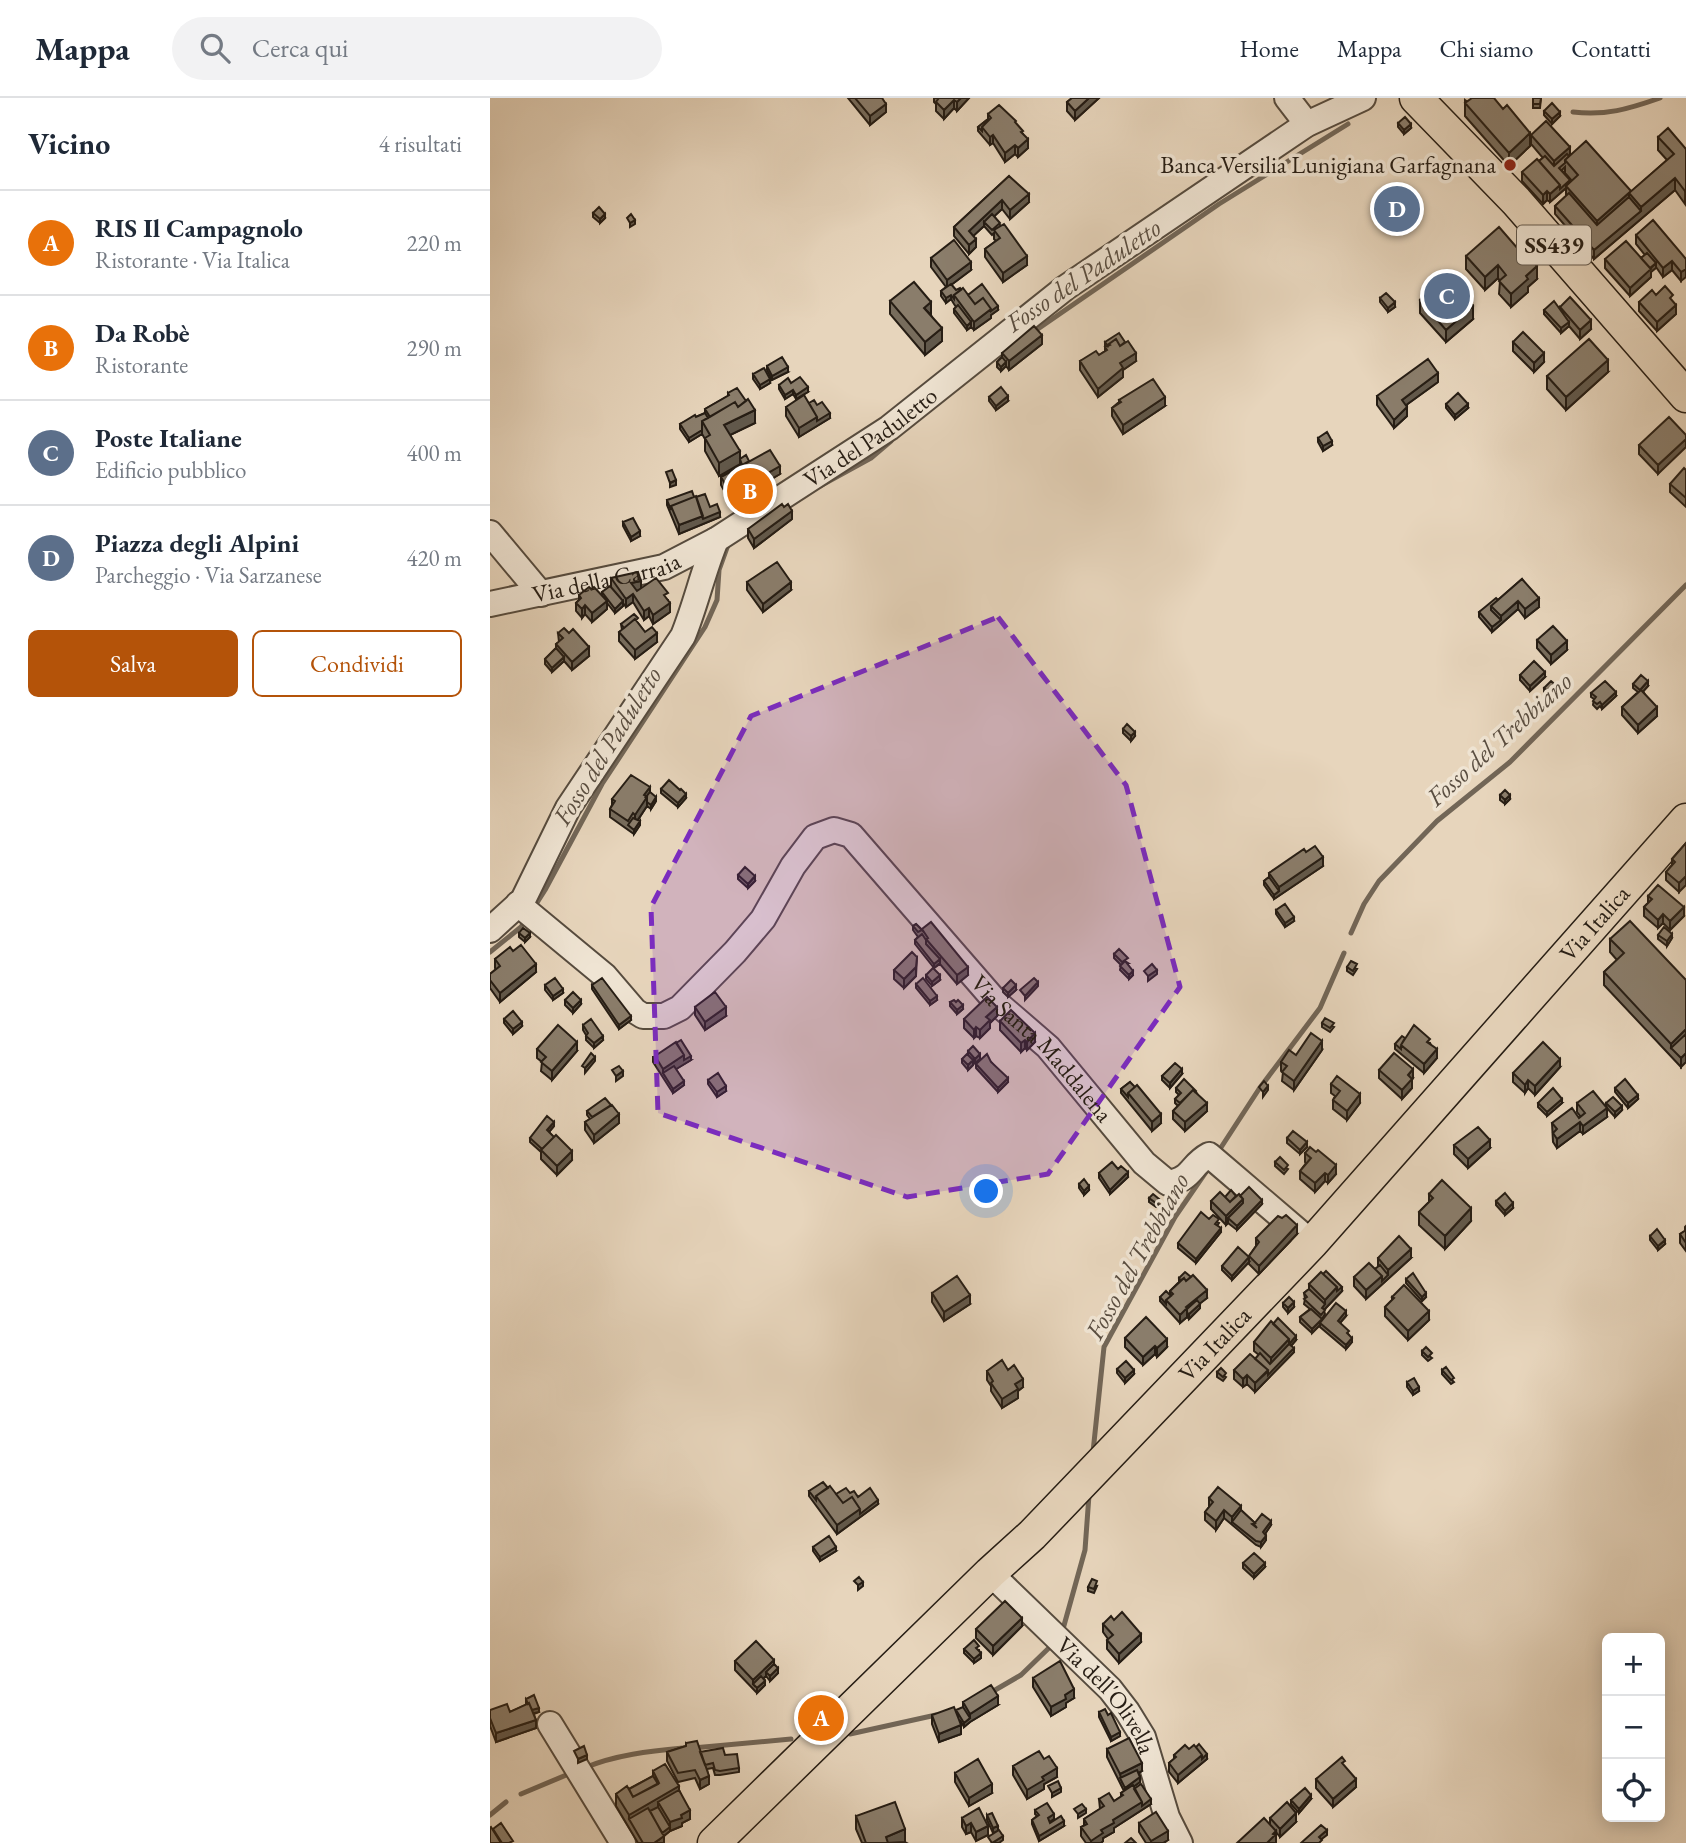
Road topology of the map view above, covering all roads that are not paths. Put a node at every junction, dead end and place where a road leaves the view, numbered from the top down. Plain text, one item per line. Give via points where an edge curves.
1 (1287, 98) edge
2 (1363, 98) edge
3 (1416, 98) edge
4 (1307, 124) junction
5 (1686, 396) edge
6 (490, 533) edge
7 (716, 540) junction
8 (541, 594) junction
9 (490, 604) edge
10 (1686, 820) edge
11 (526, 911) junction
12 (490, 930) edge
13 (1312, 1243) junction
14 (990, 1573) junction
15 (550, 1724) dead end
16 (623, 1843) edge
17 (714, 1843) edge
18 (1180, 1843) edge

1 - 4 street
2 - 4 street, Via del Paduletto
3 - 5 main road, SS439 via 1516,201
4 - 7 street, Via del Paduletto via 1065,288 889,428
6 - 8 street
7 - 8 street, Via della Carraia via 664,567
7 - 11 street via 683,636 568,808 523,900
8 - 9 street, Via della Carraia
10 - 13 main road, Via Italica
11 - 12 street
11 - 13 street, Via Santa Maddalena via 605,976 635,1011 643,1016 664,1016 680,1008 763,919 815,837 834,830 851,835 997,1003 1048,1047 1144,1163 1168,1183 1182,1180 1203,1158 1215,1159
13 - 14 main road, Via Italica via 1032,1535
14 - 17 main road, Via Italica
14 - 18 street, Via dell'Olivella via 1127,1711 1143,1737 1167,1817
15 - 16 street

